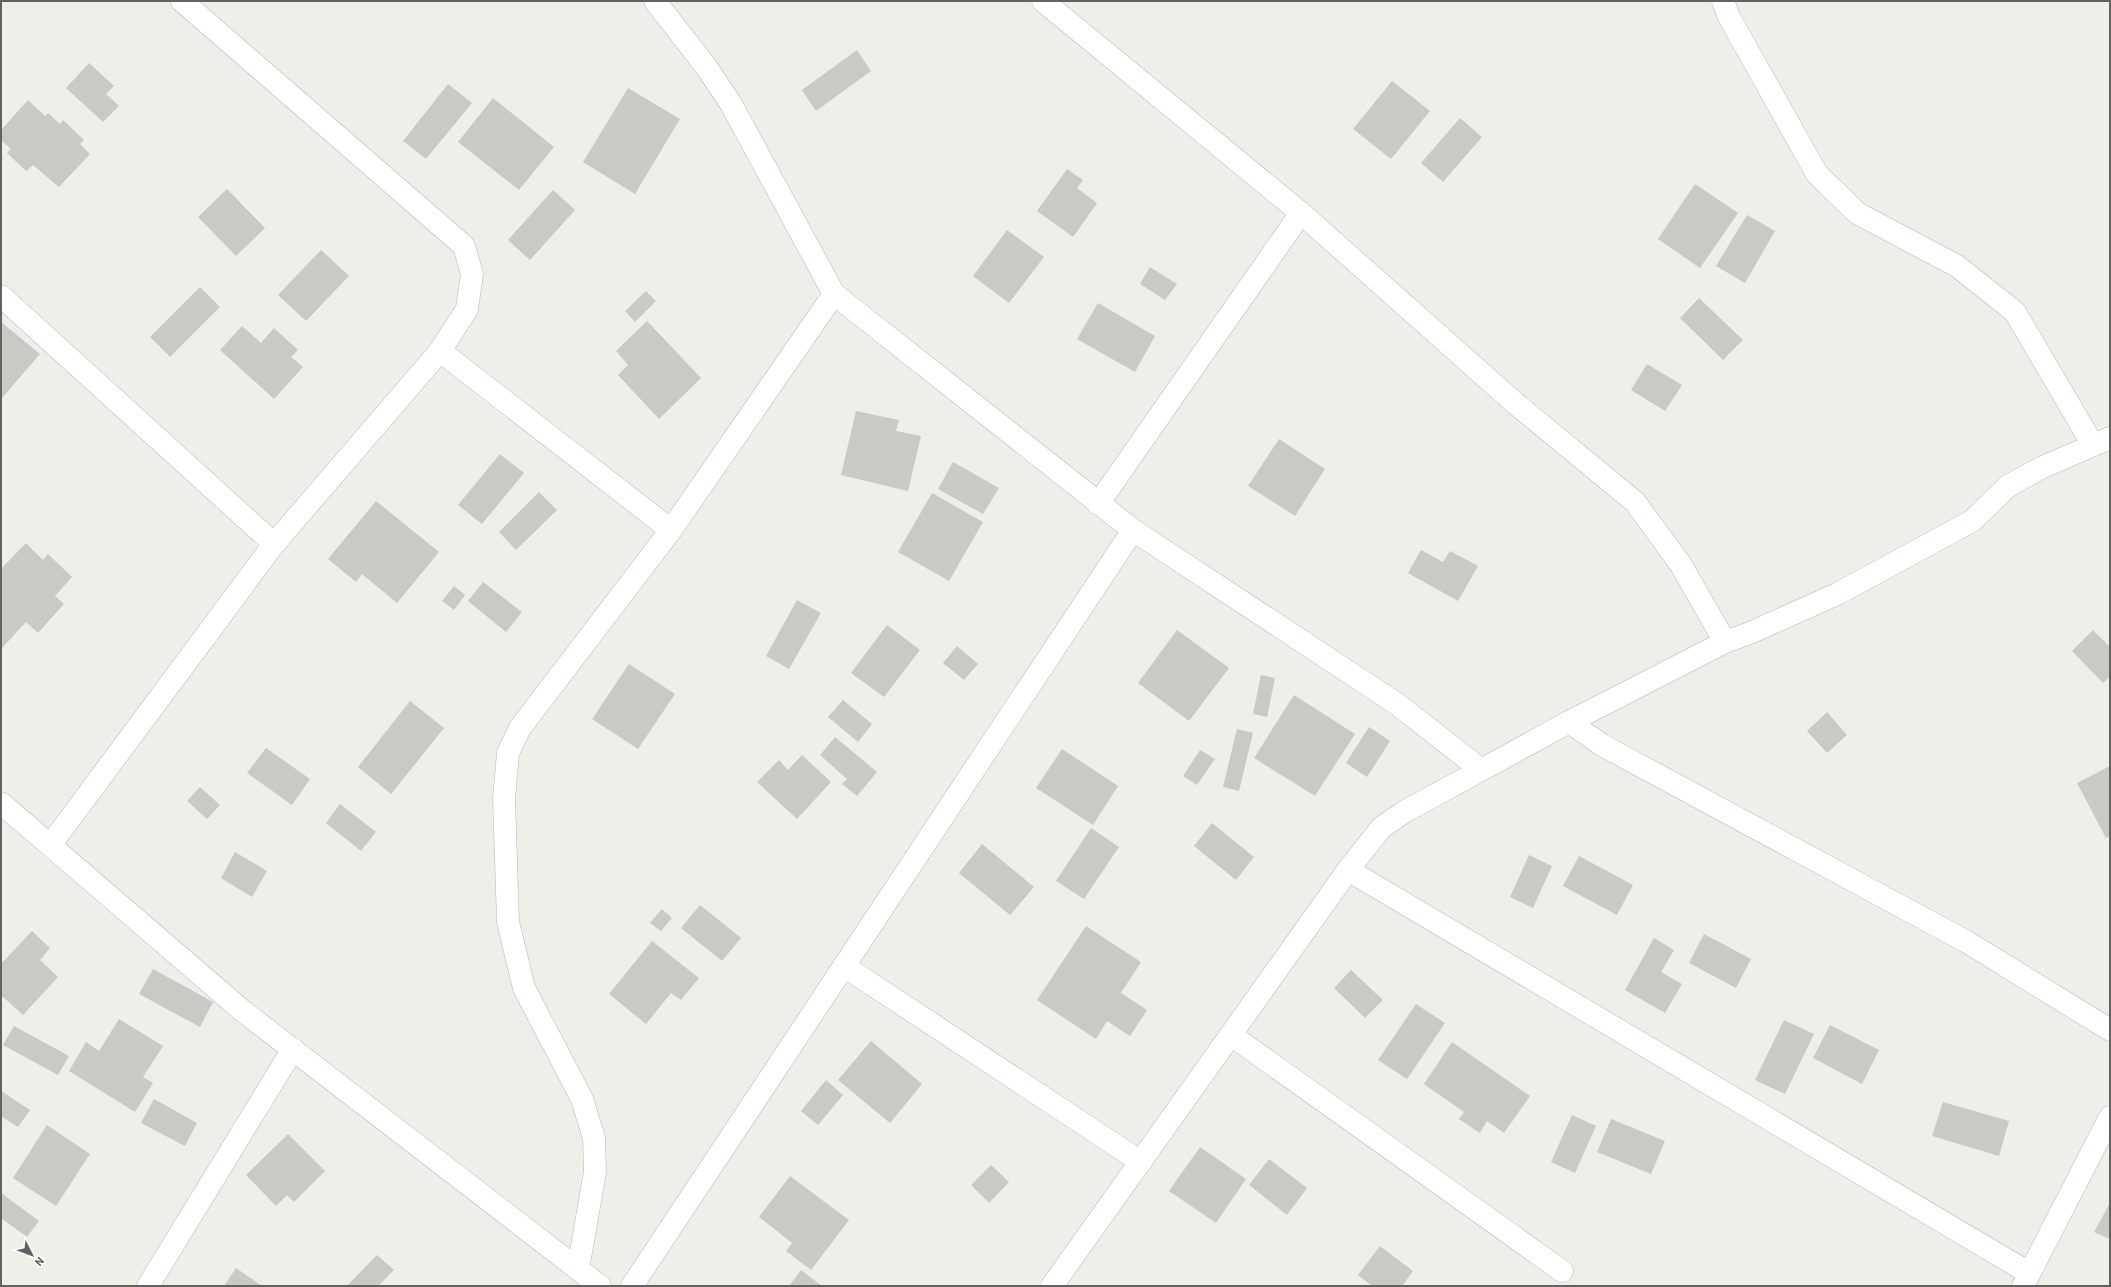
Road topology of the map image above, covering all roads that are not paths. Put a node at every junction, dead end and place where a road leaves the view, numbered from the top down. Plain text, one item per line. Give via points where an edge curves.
1 (182, 1) edge
2 (655, 1) edge
3 (1043, 1) edge
4 (1723, 1) edge
5 (1301, 213) junction
6 (834, 294) junction
7 (1, 296) edge
8 (440, 351) junction
9 (2101, 441) edge
10 (1098, 504) junction
11 (671, 530) junction
12 (1133, 530) junction
13 (274, 544) junction
14 (1725, 642) junction
15 (1569, 722) junction
16 (1480, 768) junction
17 (1, 802) edge
18 (51, 844) junction
19 (1348, 870) junction
20 (844, 966) junction
21 (2110, 1030) edge
22 (1231, 1035) junction
23 (293, 1049) junction
24 (2110, 1117) edge
25 (1141, 1162) junction
26 (578, 1269) junction
27 (1562, 1271) dead end
28 (2026, 1280) edge
29 (148, 1286) edge
30 (600, 1286) edge
31 (632, 1286) edge
32 (1052, 1286) edge

1 - 8 street via 464,246 472,274 467,309
2 - 6 street via 707,68 731,104
3 - 5 street
4 - 9 street via 1729,17 1817,174 1857,213 1957,266 2015,312
5 - 10 street
5 - 14 street via 1516,404 1634,502 1681,565
6 - 10 street
6 - 11 street
7 - 13 street
8 - 11 street
8 - 13 street
9 - 14 street via 2008,486 1972,521 1837,594
10 - 12 street
11 - 26 street via 520,728 508,753 504,799 508,922 524,988 582,1099 594,1138 595,1172
12 - 16 street via 1397,704
12 - 20 street
13 - 18 street
14 - 15 street
15 - 16 street
15 - 21 street via 1602,745 1967,942
16 - 19 street via 1381,828
17 - 18 street
18 - 23 street via 244,1012
19 - 22 street
19 - 28 street
20 - 25 street
20 - 31 street
22 - 25 street
22 - 27 street
23 - 26 street
23 - 29 street
24 - 28 street
25 - 32 street
26 - 30 street

